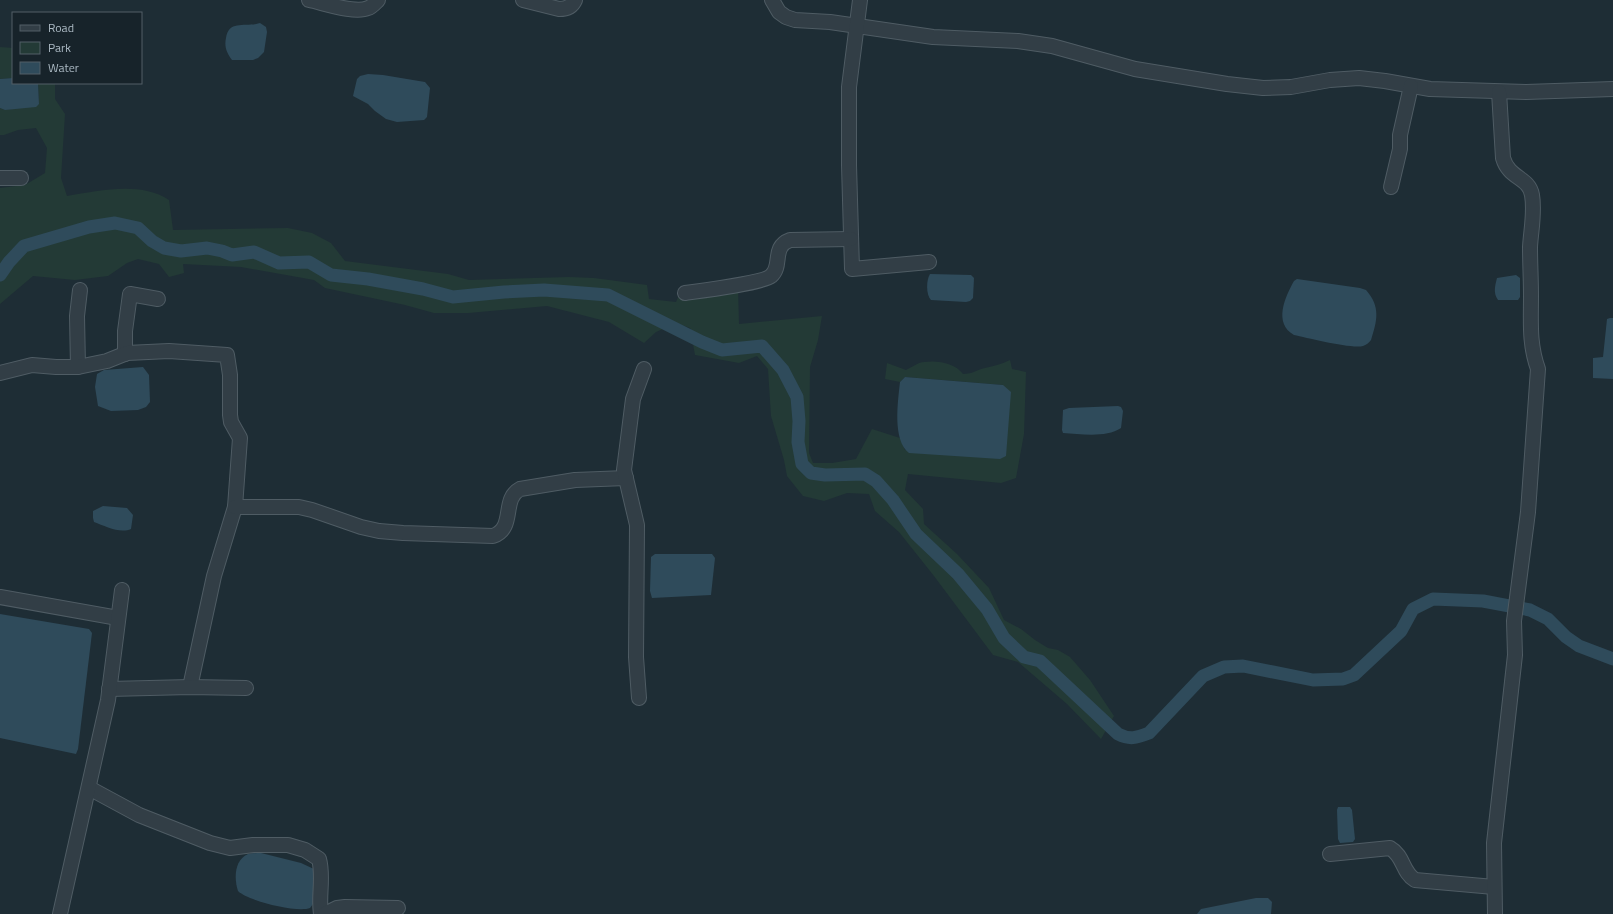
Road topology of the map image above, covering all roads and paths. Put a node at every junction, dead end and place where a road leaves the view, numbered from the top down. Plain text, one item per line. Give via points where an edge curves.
1 (309, 0) edge
2 (378, 0) edge
3 (522, 0) edge
4 (575, 0) edge
5 (772, 0) edge
6 (860, 0) edge
7 (856, 25) junction
8 (1410, 86) junction
9 (1613, 89) edge
10 (1499, 92) junction
11 (0, 178) edge
12 (21, 178) dead end
13 (1391, 187) dead end
14 (851, 238) junction
15 (929, 262) dead end
16 (80, 290) dead end
17 (685, 293) dead end
18 (158, 299) dead end
19 (125, 354) junction
20 (78, 367) junction
21 (644, 369) dead end
22 (0, 373) edge
23 (626, 478) junction
24 (235, 507) junction
25 (122, 590) dead end
26 (0, 597) edge
27 (118, 618) junction
28 (190, 687) junction
29 (246, 688) dead end
30 (109, 689) junction
31 (638, 698) dead end
32 (89, 788) junction
33 (1330, 854) dead end
34 (1494, 887) junction
35 (398, 908) dead end
36 (60, 914) edge
37 (321, 914) edge
38 (326, 914) edge
39 (1495, 914) edge

1 - 2 street via 364,10
3 - 4 street via 565,9
5 - 7 street via 779,12 795,20
6 - 7 street
7 - 8 street via 933,37 1052,46 1134,69 1263,88 1358,78
7 - 14 street via 849,87
8 - 10 street
8 - 13 street
9 - 10 street
10 - 34 street via 1505,166 1529,187 1532,194 1532,348 1538,369 1528,512 1514,621 1515,655 1494,843
11 - 12 street
14 - 15 street via 852,269
14 - 17 street via 790,240 780,247 774,272 768,278
16 - 20 street via 77,316
18 - 19 street via 130,294
19 - 20 street
19 - 24 street via 169,351 227,355 231,422 240,438
20 - 22 street via 32,365
21 - 23 street via 630,415 624,470
23 - 24 street via 575,480 520,489 511,498 504,529 500,534 493,536 379,531 299,507
23 - 31 street via 637,525
24 - 28 street via 214,576
25 - 27 street
26 - 27 street
27 - 30 street
28 - 29 street
28 - 30 street
30 - 32 street
32 - 36 street
32 - 37 street via 139,815 210,843 230,848 288,845 305,850 319,859 322,870
33 - 34 street via 1390,848 1396,851 1406,872 1415,880
34 - 39 street
35 - 38 street via 345,907

